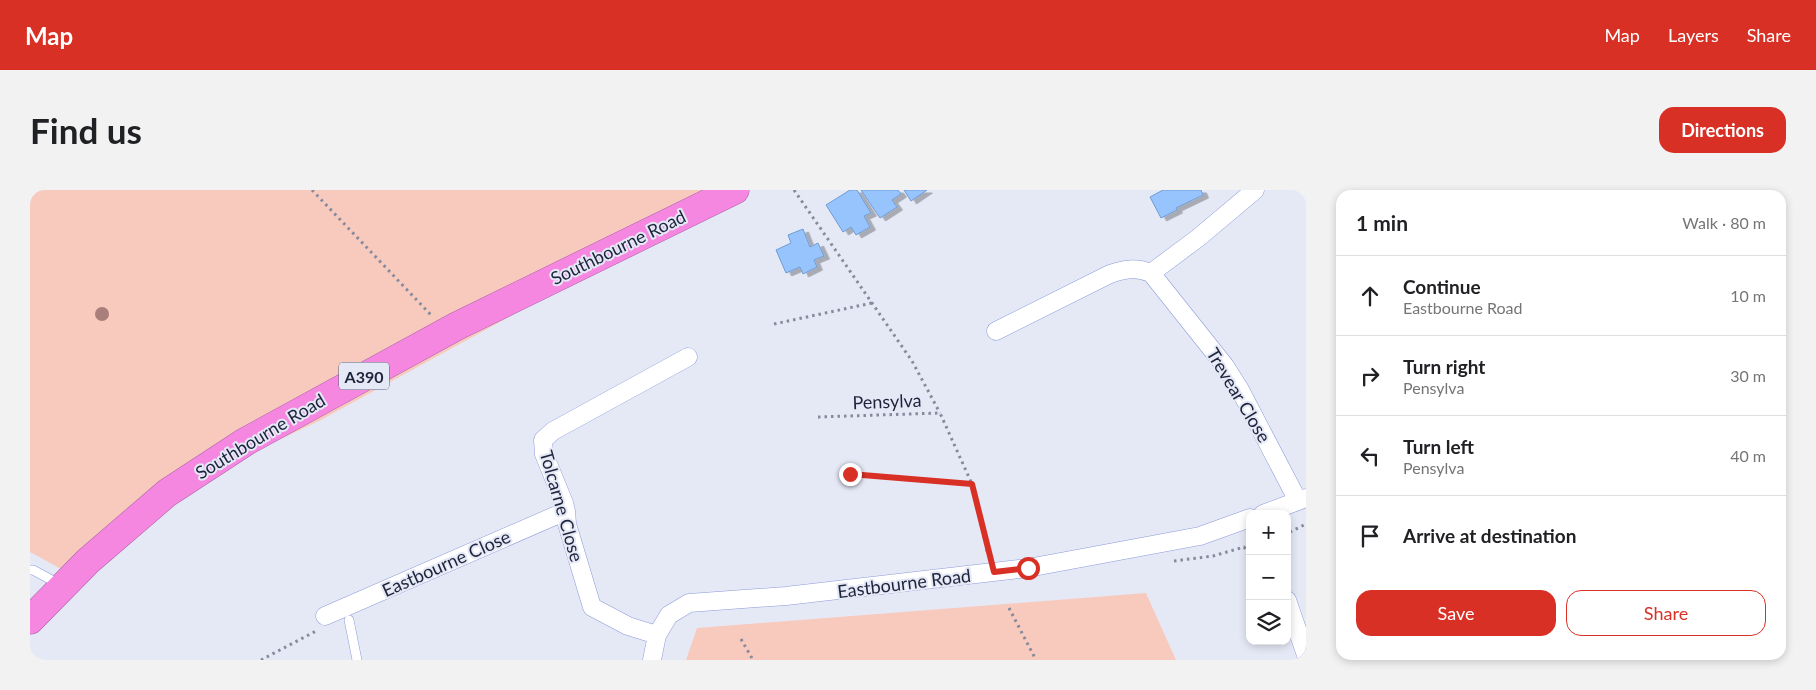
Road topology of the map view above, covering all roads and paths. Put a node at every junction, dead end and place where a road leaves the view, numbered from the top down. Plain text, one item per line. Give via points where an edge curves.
1 (312, 190) edge
2 (735, 190) edge
3 (794, 190) edge
4 (1255, 190) edge
5 (1151, 273) junction
6 (872, 303) junction
7 (774, 324) dead end
8 (457, 326) junction
9 (996, 330) dead end
10 (688, 357) dead end
11 (940, 413) junction
12 (818, 417) dead end
13 (850, 474) dead end
14 (972, 484) junction
15 (1302, 500) edge
16 (1273, 510) edge
17 (566, 511) junction
18 (1246, 519) edge
19 (1306, 524) edge
20 (1291, 532) edge
21 (30, 570) edge
22 (994, 572) junction
23 (63, 587) junction
24 (1009, 608) dead end
25 (1291, 612) edge
26 (325, 616) joint
27 (30, 620) edge
28 (349, 620) dead end
29 (656, 635) junction
30 (741, 639) dead end
31 (1306, 655) edge
32 (261, 660) edge
33 (357, 660) edge
34 (652, 660) edge
35 (753, 660) edge
36 (1036, 660) edge

1 - 8 path via 429,314
2 - 8 highway, Southbourne Road / A390
3 - 6 path
4 - 5 street
5 - 9 street via 1128,268 1110,274
5 - 15 street, Trevear Close via 1225,366
6 - 7 path
6 - 11 path via 912,361
8 - 23 highway, Southbourne Road / A390 via 245,442 167,493 88,561
10 - 17 street, Tolcarne Close via 553,431 543,440 544,454
11 - 12 path, Pensylva
11 - 14 path, Pensylva
13 - 14 path
14 - 22 path, Pensylva
15 - 16 street
17 - 26 street, Eastbourne Close
17 - 29 street, Tolcarne Close via 566,524 592,606 628,626
18 - 22 street, Eastbourne Road via 1200,536
19 - 20 path
21 - 23 lane
22 - 29 street, Eastbourne Road via 786,596 689,603 669,615
23 - 27 highway, Southbourne Road / A390
24 - 36 path
25 - 31 street
26 - 32 path via 316,631
28 - 33 lane
29 - 34 street
30 - 35 path

